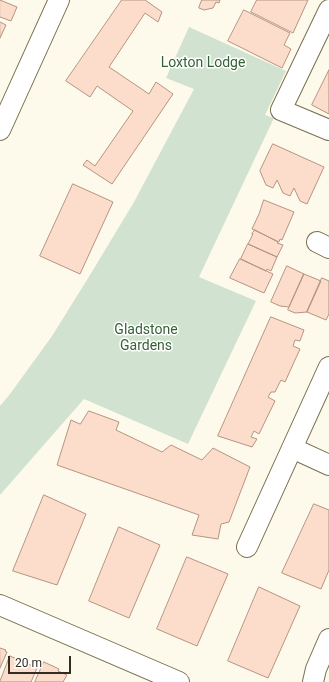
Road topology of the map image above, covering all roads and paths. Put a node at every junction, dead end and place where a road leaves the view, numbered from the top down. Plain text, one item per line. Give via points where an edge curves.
1 (59, 0) edge
2 (329, 10) edge
3 (0, 130) edge
4 (329, 130) edge
5 (329, 367) edge
6 (292, 448) junction
7 (329, 464) edge
8 (247, 546) dead end
9 (0, 605) edge
10 (329, 640) edge
11 (311, 678) edge
12 (179, 682) edge

1 - 3 street
2 - 4 street via 281,110
5 - 6 street
6 - 7 street
6 - 8 street
9 - 12 street
10 - 11 street

